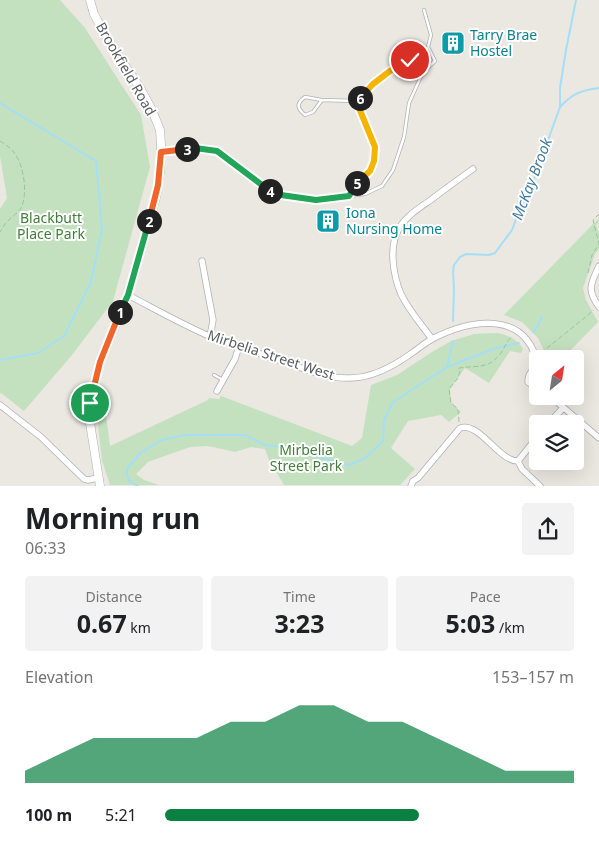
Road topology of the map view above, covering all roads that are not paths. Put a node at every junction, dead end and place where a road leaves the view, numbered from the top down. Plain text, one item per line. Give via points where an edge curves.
1 (90, 0) edge
2 (424, 10) dead end
3 (428, 47) junction
4 (322, 100) junction
5 (357, 101) junction
6 (161, 152) junction
7 (473, 170) dead end
8 (349, 196) junction
9 (202, 261) dead end
10 (599, 266) edge
11 (128, 295) junction
12 (597, 308) edge
13 (210, 337) junction
14 (432, 339) junction
15 (239, 346) junction
16 (533, 350) edge
17 (214, 375) dead end
18 (223, 380) junction
19 (217, 390) dead end
20 (0, 405) edge
21 (559, 405) edge
22 (562, 408) junction
23 (556, 415) edge
24 (599, 438) edge
25 (529, 447) edge
26 (518, 461) junction
27 (81, 476) junction
28 (99, 482) edge
29 (85, 486) edge
30 (411, 486) edge
31 (540, 486) edge

1 - 6 main road, Brookfield Road via 109,42 152,110 160,130
2 - 3 lane via 431,35
3 - 5 lane via 390,71
3 - 8 lane via 435,61 423,72 409,103 404,137 393,170 382,186 365,194
4 - 4 lane via 314,112 305,115 299,110 300,100 305,97
4 - 5 lane
5 - 8 lane via 375,147 374,161 370,171
6 - 8 lane via 195,148 217,151 274,194 316,200
6 - 11 main road, Brookfield Road via 156,197
7 - 14 street via 411,214 393,243 395,275 401,294
9 - 13 street via 213,320
10 - 12 street via 591,286
11 - 13 street, Mirbelia Street West
11 - 28 main road, Brookfield Road via 100,362 90,403
13 - 15 street, Mirbelia Street West
14 - 15 street, Mirbelia Street West via 386,370 351,378 327,376
14 - 16 street, Mirbelia Street West via 479,323 504,325 518,331
15 - 18 street
17 - 18 lane
18 - 19 street
20 - 27 street via 41,437
21 - 22 street
22 - 23 street
22 - 24 street
25 - 26 street
26 - 30 street via 509,459 464,426
26 - 31 street
27 - 28 street
27 - 29 street

